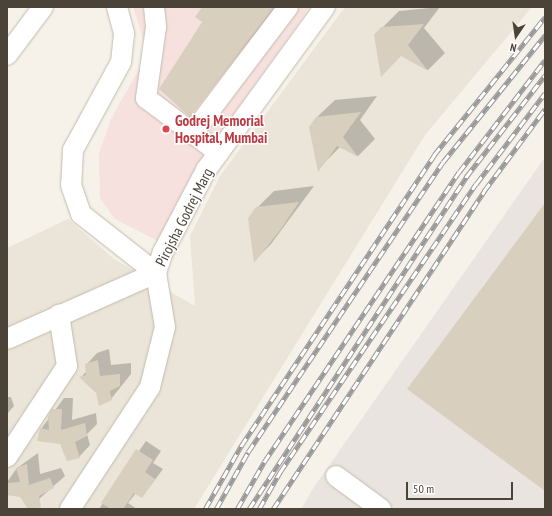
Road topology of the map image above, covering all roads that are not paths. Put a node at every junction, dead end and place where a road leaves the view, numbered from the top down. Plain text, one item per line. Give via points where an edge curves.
1 (43, 7) edge
2 (117, 7) edge
3 (154, 7) edge
4 (288, 7) edge
5 (325, 7) edge
6 (7, 55) edge
7 (192, 134) junction
8 (219, 153) junction
9 (156, 273) junction
10 (58, 316) junction
11 (7, 339) edge
12 (7, 457) edge
13 (336, 476) dead end
14 (70, 509) edge
15 (381, 509) edge

1 - 6 street
2 - 9 street via 124,34 121,62 73,150 71,185 81,214
3 - 7 street via 156,27 146,98
4 - 7 street
5 - 8 street, Pirojsha Godrej Marg
7 - 8 street
8 - 9 street, Pirojsha Godrej Marg via 163,252
9 - 10 street
9 - 14 street, Pirojsha Godrej Marg via 165,327 150,386
10 - 11 street
10 - 12 street via 67,366
13 - 15 street

